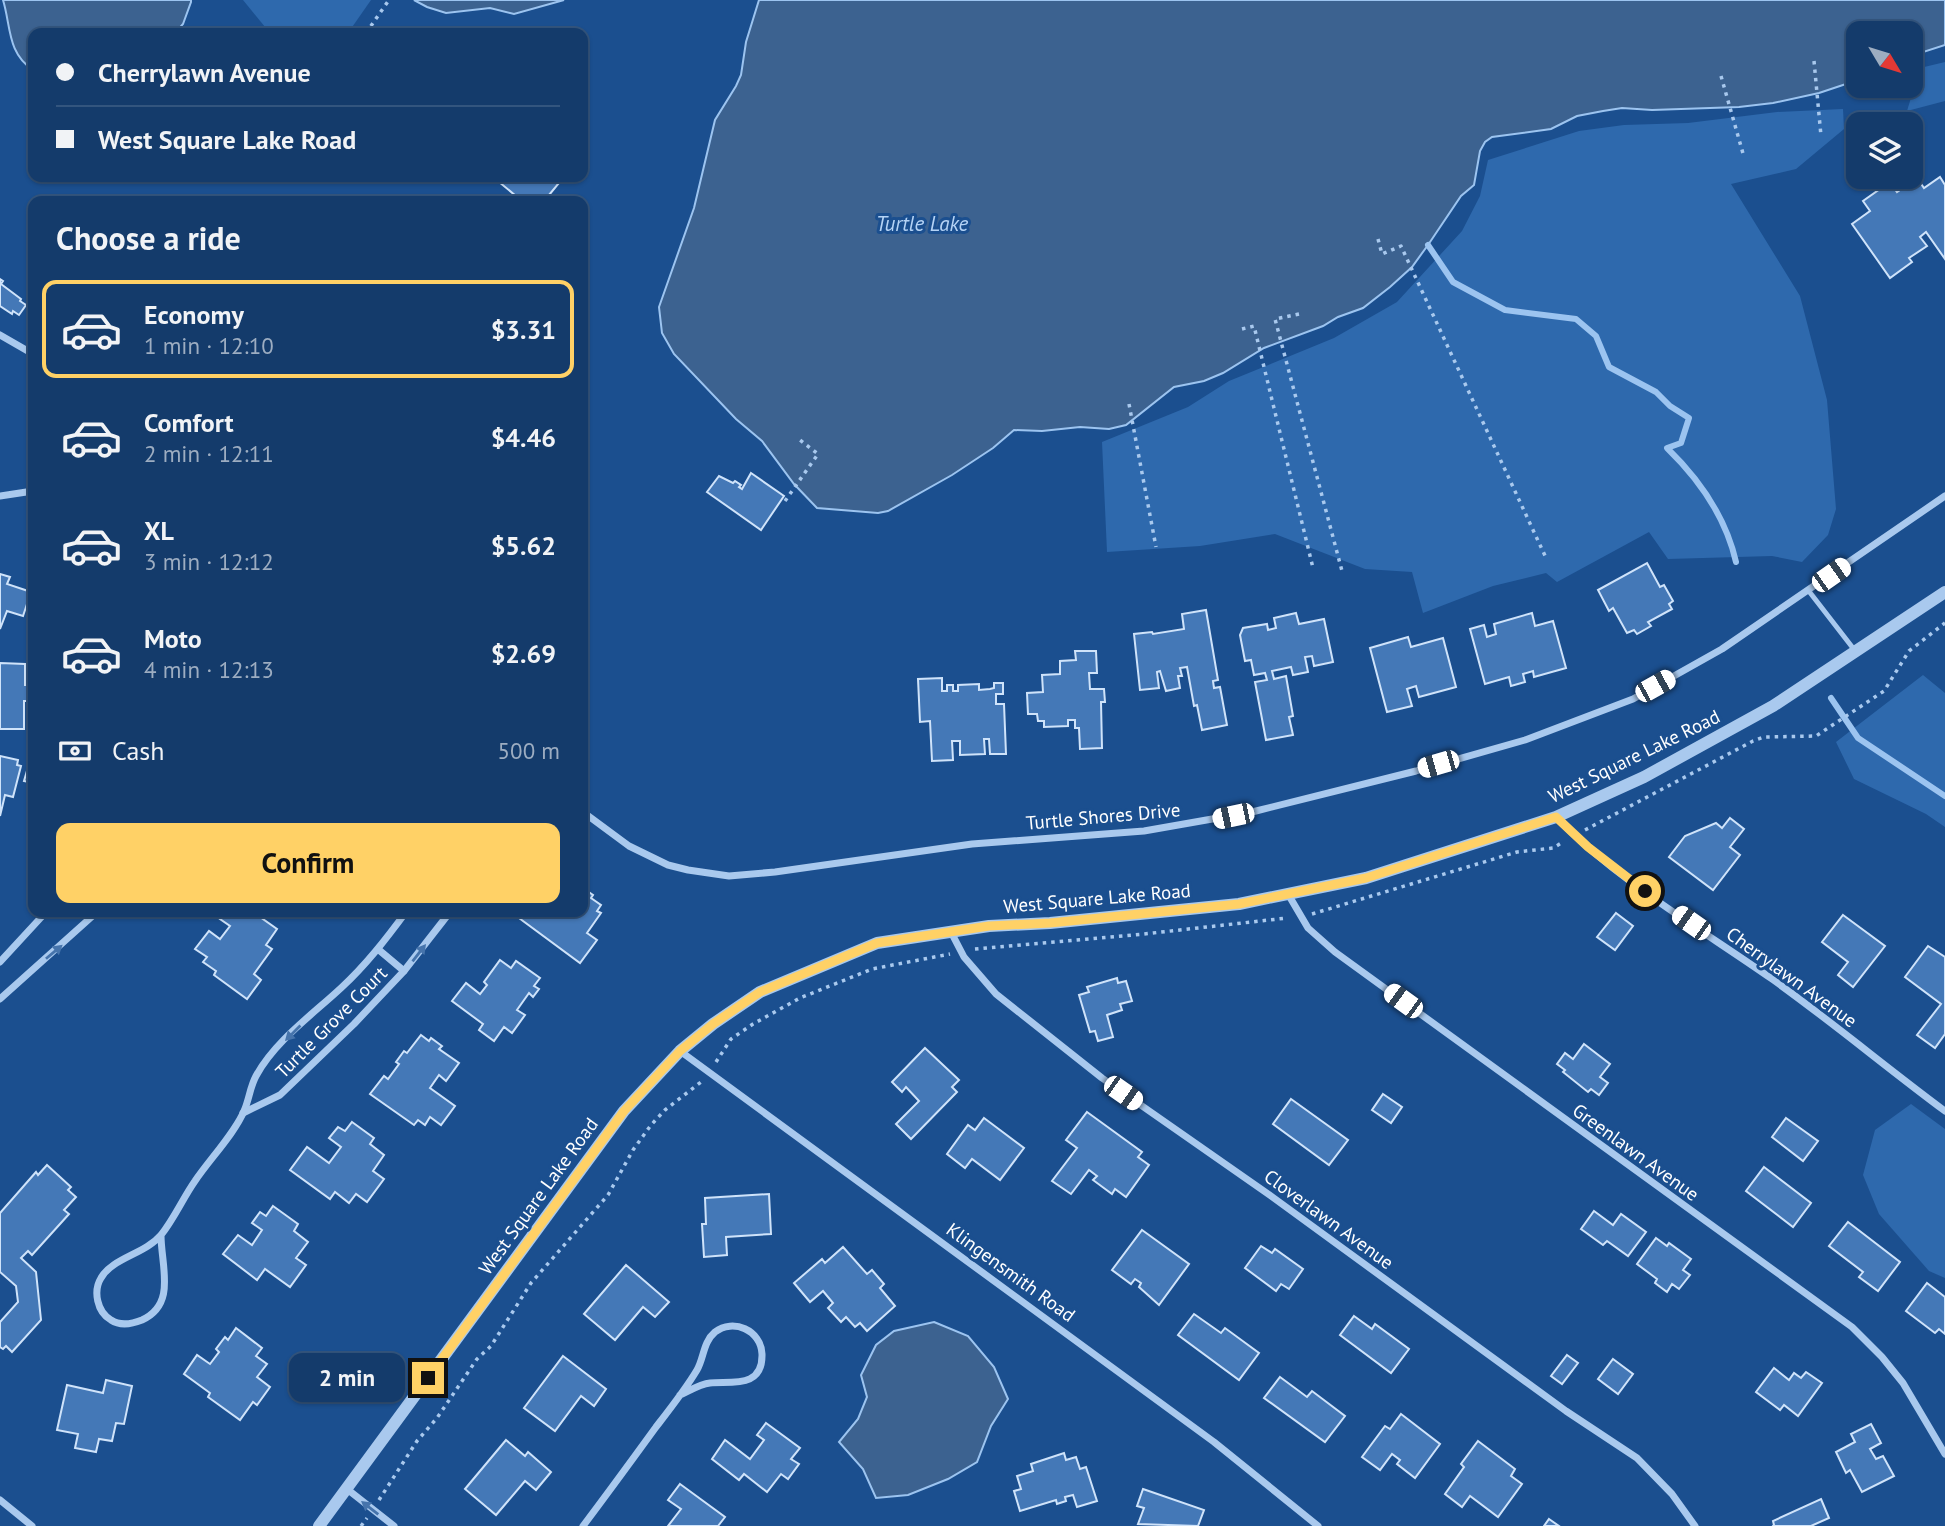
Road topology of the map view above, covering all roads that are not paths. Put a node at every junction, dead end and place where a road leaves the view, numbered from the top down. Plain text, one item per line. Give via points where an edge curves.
1 (0, 335) edge
2 (28, 351) edge
3 (28, 492) edge
4 (0, 496) edge
5 (1945, 496) edge
6 (1808, 590) junction
7 (1945, 592) edge
8 (1856, 652) junction
9 (588, 816) edge
10 (1556, 817) junction
11 (1288, 894) junction
12 (41, 917) edge
13 (92, 917) edge
14 (403, 917) edge
15 (446, 917) edge
16 (951, 931) junction
17 (379, 950) junction
18 (0, 962) edge
19 (404, 971) junction
20 (0, 999) edge
21 (680, 1051) junction
22 (1945, 1111) edge
23 (243, 1114) junction
24 (161, 1235) junction
25 (680, 1395) junction
26 (1945, 1454) edge
27 (346, 1489) junction
28 (0, 1500) edge
29 (322, 1525) edge
30 (32, 1526) edge
31 (394, 1526) edge
32 (583, 1526) edge
33 (1318, 1526) edge
34 (1695, 1526) edge

1 - 2 street
3 - 4 street
5 - 6 street, Turtle Shores Drive
6 - 8 lane
6 - 9 street, Turtle Shores Drive via 1722,649 1633,699 1580,721 1416,771 1195,824 972,844 729,876 668,865 629,846
7 - 8 street, West Square Lake Road
8 - 10 street, West Square Lake Road via 1708,743
10 - 11 street, West Square Lake Road via 1377,875
10 - 22 street, Cherrylawn Avenue via 1607,862
11 - 16 street, West Square Lake Road via 1199,909
11 - 26 street, Greenlawn Avenue via 1308,928 1335,951 1852,1327 1903,1382
12 - 18 street
20 -> 13 street
14 - 17 street, Turtle Grove Court
19 -> 15 street, Turtle Grove Court
16 - 21 street, West Square Lake Road via 877,943 760,992
16 - 34 street, Cloverlawn Avenue via 964,957 1007,1003 1102,1078 1637,1458
17 - 19 street, Turtle Grove Court
17 -> 23 street, Turtle Grove Court via 273,1054 255,1077
19 - 23 street, Turtle Grove Court via 281,1095
21 - 27 street, West Square Lake Road via 624,1111
21 - 33 street, Klingensmith Road via 1214,1442
23 - 24 street, Turtle Grove Court
24 - 24 street, Turtle Grove Court via 144,1250 110,1267 102,1277 98,1302 112,1321 134,1323 158,1309 165,1283
25 - 25 street via 708,1383 750,1379 762,1355 756,1338 742,1327 716,1331
25 - 32 street
27 - 29 street, West Square Lake Road
31 -> 27 street
28 - 30 street

